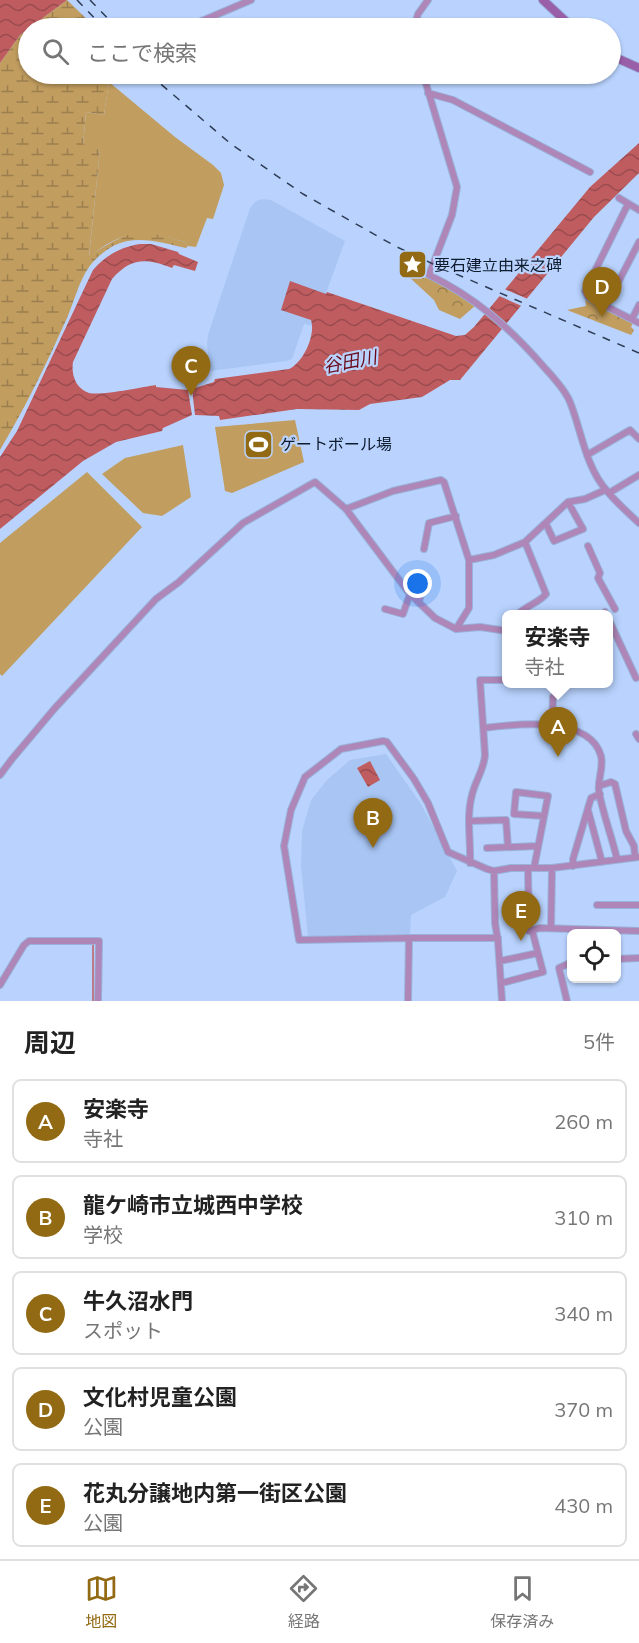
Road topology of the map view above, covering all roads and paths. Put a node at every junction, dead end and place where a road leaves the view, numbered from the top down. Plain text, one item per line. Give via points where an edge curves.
1 (251, 0) edge
2 (428, 0) edge
3 (543, 0) edge
4 (211, 18) edge
5 (417, 18) edge
6 (562, 18) edge
7 (621, 60) edge
8 (639, 68) edge
9 (426, 84) edge
10 (428, 93) junction
11 (590, 172) dead end
12 (619, 198) dead end
13 (628, 204) junction
14 (639, 210) edge
15 (639, 242) edge
16 (639, 305) edge
17 (606, 306) junction
18 (632, 319) junction
19 (639, 323) edge
20 (639, 439) edge
21 (587, 455) junction
22 (639, 475) edge
23 (607, 491) junction
24 (568, 502) junction
25 (346, 509) junction
26 (456, 516) junction
27 (639, 523) edge
28 (546, 524) junction
29 (525, 542) junction
30 (588, 546) dead end
31 (424, 549) dead end
32 (469, 560) junction
33 (425, 578) dead end
34 (410, 594) junction
35 (419, 602) junction
36 (385, 609) dead end
37 (615, 609) dead end
38 (524, 610) edge
39 (456, 628) junction
40 (502, 629) edge
41 (613, 629) edge
42 (636, 678) dead end
43 (502, 680) edge
44 (553, 697) dead end
45 (552, 724) junction
46 (484, 728) junction
47 (0, 775) edge
48 (599, 786) junction
49 (600, 794) junction
50 (588, 809) junction
51 (544, 816) junction
52 (469, 821) junction
53 (538, 846) junction
54 (508, 847) junction
55 (487, 848) dead end
56 (637, 857) edge
57 (617, 859) junction
58 (602, 862) junction
59 (470, 863) junction
60 (573, 866) junction
61 (531, 868) junction
62 (552, 868) junction
63 (494, 871) junction
64 (597, 905) dead end
65 (639, 905) edge
66 (551, 928) junction
67 (532, 930) junction
68 (639, 931) edge
69 (410, 938) junction
70 (498, 938) junction
71 (538, 953) junction
72 (639, 958) edge
73 (621, 959) edge
74 (500, 962) junction
75 (567, 964) edge
76 (501, 983) junction
77 (0, 985) edge
78 (98, 1001) edge
79 (408, 1001) edge
80 (502, 1001) edge
81 (567, 1001) edge

1 - 4 street
2 - 5 street
3 - 6 main road
7 - 8 main road
9 - 10 street
10 - 11 street via 453,100
10 - 21 street via 457,187 456,203 429,275 471,298 525,345 570,401
12 - 13 street
13 - 14 street
13 - 17 street via 585,291 588,297
15 - 17 street
16 - 18 street
17 - 18 street
18 - 19 street
20 - 21 street via 630,430
21 - 23 street
22 - 23 street
23 - 24 street
23 - 27 street
24 - 28 street
24 - 28 street via 583,529 554,541
25 - 26 street via 393,491 441,480
25 - 34 street
25 - 47 street via 315,482 243,523 156,599 55,708
26 - 31 street via 429,523
26 - 32 street
28 - 29 street
29 - 32 street
29 - 38 street via 546,594
30 - 37 street via 600,573 598,578
32 - 39 street via 469,608
33 - 35 street
34 - 35 street
34 - 36 street via 403,614
35 - 39 street via 435,618
39 - 40 street
41 - 42 street
43 - 46 street via 480,680
44 - 45 street
45 - 46 street
45 - 48 street via 581,734 596,745 602,763
46 - 52 street via 484,767 472,795
48 - 49 street
48 - 56 street via 615,784 626,831
49 - 50 street via 592,796
49 - 57 street
50 - 58 street
50 - 60 street
51 - 51 street via 548,796 516,792 514,814
51 - 53 street
52 - 54 street via 506,820
52 - 59 street
53 - 54 street
53 - 61 street
54 - 55 street
56 - 57 street
57 - 58 street
58 - 60 street
59 - 63 street
59 - 69 street via 448,852 428,803 385,741 343,748 305,777 291,810 284,846 299,940
60 - 62 street
61 - 62 street
61 - 63 street
61 - 67 street via 527,924
62 - 66 street
63 - 70 street
64 - 65 street
66 - 67 street
66 - 68 street
67 - 71 street
69 - 70 street
69 - 79 street
70 - 74 street
71 - 74 street
71 - 76 street via 543,972
72 - 73 street
74 - 76 street
75 - 81 street via 559,968
76 - 80 street
77 - 78 street via 29,941 99,941

